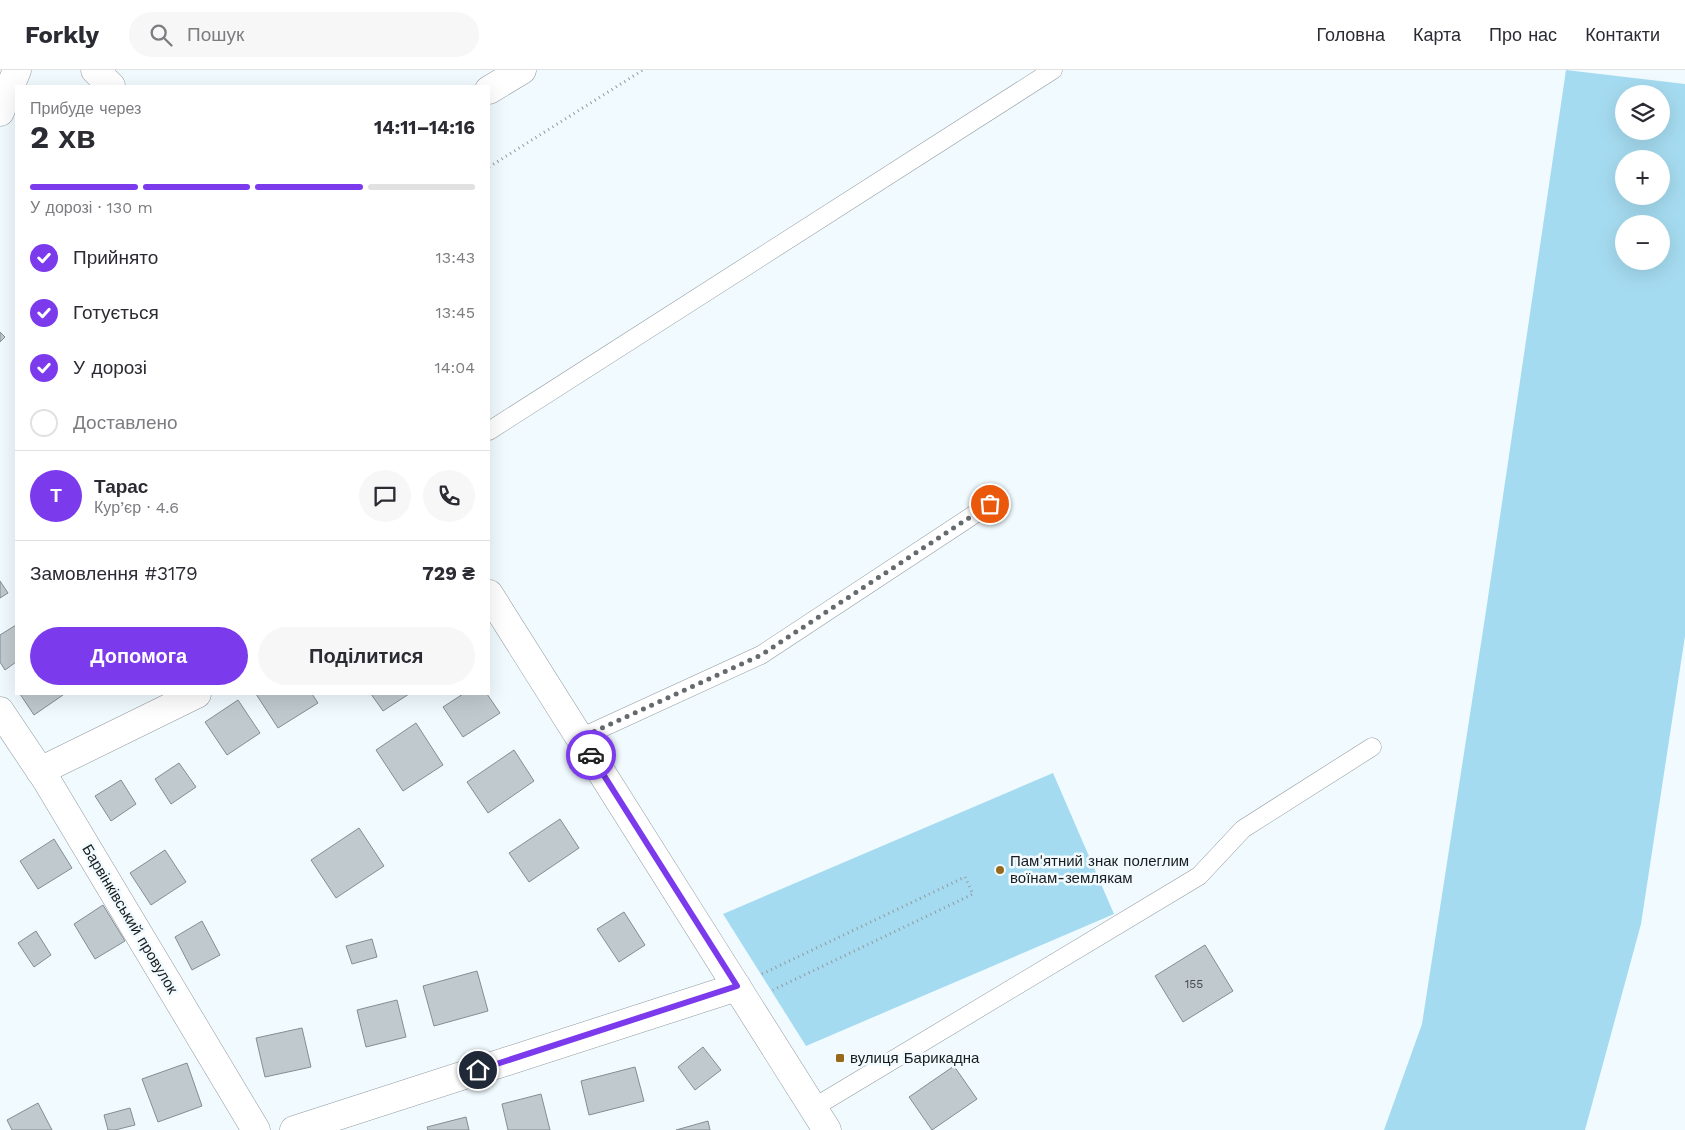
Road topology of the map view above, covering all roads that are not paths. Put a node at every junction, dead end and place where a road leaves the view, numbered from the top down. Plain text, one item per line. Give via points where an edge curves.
1 (18, 70) edge
2 (95, 70) edge
3 (522, 70) edge
4 (1053, 70) edge
5 (110, 85) edge
6 (490, 89) edge
7 (0, 112) edge
8 (490, 430) edge
9 (990, 504) dead end
10 (490, 596) edge
11 (195, 695) edge
12 (0, 711) edge
13 (580, 738) junction
14 (1372, 747) dead end
15 (40, 771) junction
16 (742, 995) junction
17 (820, 1119) edge
18 (256, 1130) edge
19 (294, 1130) edge

1 - 7 street
2 - 5 street
3 - 6 street
4 - 8 lane
9 - 13 lane via 761,655
10 - 13 street
11 - 15 street
12 - 15 street, Барвінківський провулок
13 - 16 street
14 - 17 lane via 1243,829 1199,876
15 - 18 street, Барвінківський провулок
16 - 17 street
16 - 19 street

